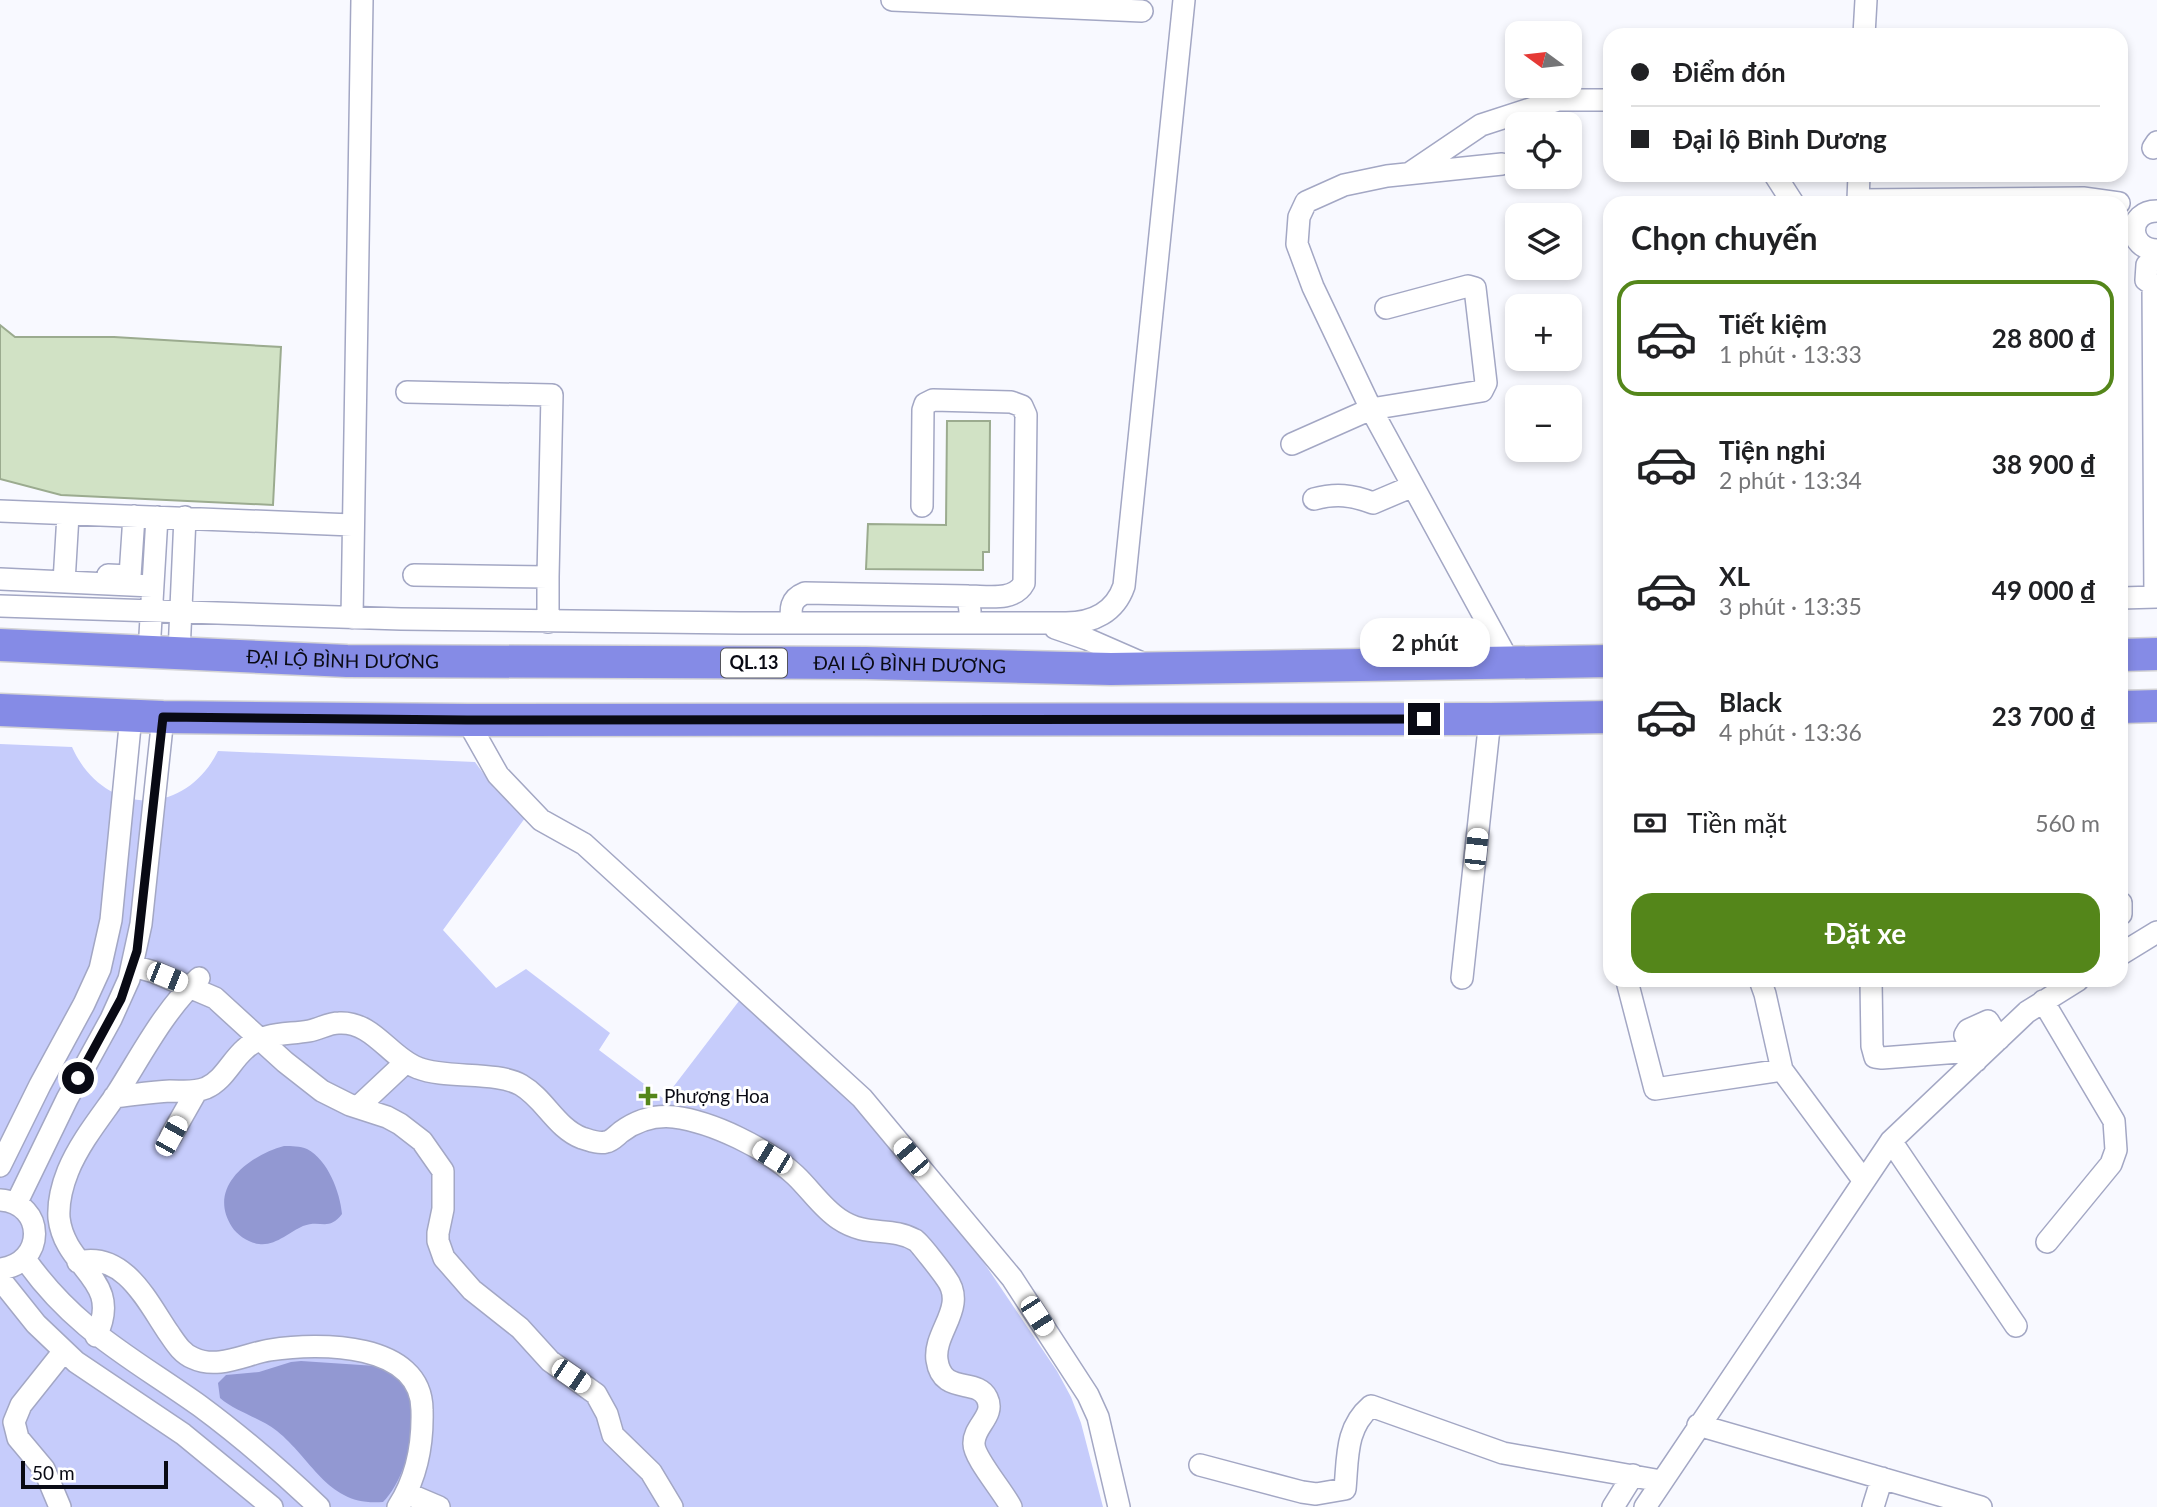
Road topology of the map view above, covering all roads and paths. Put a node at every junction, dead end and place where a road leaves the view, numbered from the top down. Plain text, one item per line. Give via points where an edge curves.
1 (362, 0) edge
2 (892, 0) edge
3 (1184, 0) edge
4 (1866, 0) edge
5 (1142, 11) dead end
6 (1864, 28) edge
7 (1603, 100) edge
8 (1502, 164) dead end
9 (1409, 174) junction
10 (2128, 206) edge
11 (2149, 213) edge
12 (2156, 256) edge
13 (2155, 288) edge
14 (1386, 308) dead end
15 (407, 392) dead end
16 (1371, 409) junction
17 (1292, 444) dead end
18 (1413, 486) junction
19 (1314, 499) dead end
20 (922, 506) dead end
21 (0, 511) edge
22 (68, 515) junction
23 (134, 516) junction
24 (157, 517) junction
25 (185, 517) junction
26 (352, 525) junction
27 (414, 575) dead end
28 (64, 577) junction
29 (548, 577) junction
30 (0, 579) edge
31 (152, 586) junction
32 (968, 596) junction
33 (2128, 597) edge
34 (2156, 597) edge
35 (0, 606) edge
36 (151, 611) junction
37 (181, 612) junction
38 (352, 618) junction
39 (548, 622) junction
40 (792, 623) junction
41 (971, 624) junction
42 (1034, 624) junction
43 (0, 645) edge
44 (164, 653) junction
45 (2157, 654) edge
46 (2128, 655) edge
47 (1603, 661) edge
48 (1509, 662) junction
49 (1161, 668) junction
50 (2128, 706) edge
51 (2157, 706) edge
52 (0, 709) edge
53 (131, 716) junction
54 (163, 717) junction
55 (1603, 717) edge
56 (1490, 719) junction
57 (467, 720) junction
58 (2157, 932) edge
59 (2128, 950) edge
60 (133, 966) junction
61 (1462, 978) dead end
62 (195, 981) junction
63 (1629, 987) edge
64 (1763, 987) edge
65 (1871, 987) edge
66 (2045, 987) edge
67 (2066, 987) edge
68 (2043, 1001) junction
69 (1997, 1035) junction
70 (260, 1039) junction
71 (1974, 1056) junction
72 (406, 1062) junction
73 (1782, 1070) junction
74 (196, 1092) junction
75 (114, 1097) junction
76 (358, 1107) junction
77 (171, 1136) dead end
78 (1891, 1142) junction
79 (0, 1166) edge
80 (1864, 1181) junction
81 (8, 1202) edge
82 (2047, 1242) dead end
83 (25, 1259) junction
84 (78, 1262) junction
85 (0, 1269) edge
86 (0, 1279) edge
87 (2016, 1326) dead end
88 (96, 1336) junction
89 (64, 1350) junction
90 (1698, 1425) junction
91 (1200, 1465) dead end
92 (1633, 1475) junction
93 (1882, 1478) junction
94 (1661, 1481) junction
95 (1343, 1498) edge
96 (402, 1500) edge
97 (61, 1507) edge
98 (272, 1507) edge
99 (319, 1507) edge
100 (439, 1507) edge
101 (672, 1507) edge
102 (1011, 1507) edge
103 (1118, 1507) edge
104 (1613, 1507) edge
105 (1645, 1507) edge
106 (1873, 1507) edge
107 (1981, 1507) edge

1 - 26 street
2 - 5 street
3 - 42 street via 1124,586 1111,607 1091,620
4 - 6 street
7 - 9 street via 1558,100 1481,125
8 - 9 street
9 - 16 street via 1345,185 1306,202 1299,217 1297,244 1313,287
10 - 11 street
11 - 12 street via 2134,228 2137,241
12 - 13 street via 2147,265 2146,280
13 - 34 street
14 - 16 street via 1475,288 1486,383 1482,391
15 - 29 street via 552,395
16 - 17 street
16 - 18 street
18 - 19 street via 1373,503 1331,494
18 - 48 street
20 - 32 street via 925,404 933,400 1022,406 1026,415 1024,583 1007,596
21 - 22 street
22 - 23 street
22 - 28 street
23 - 24 street
23 - 28 street via 130,576
24 - 25 street
24 - 31 street
25 - 26 street
25 - 37 street
26 - 38 street
27 - 29 street
28 - 30 street
28 - 31 street
29 - 39 street
31 - 36 street
32 - 40 street via 805,593 792,603
32 - 41 street
33 - 34 street
35 - 36 street
36 - 37 street
36 - 44 street
37 - 38 street
37 - 44 street
38 - 39 street
39 - 40 street
40 - 41 street
41 - 42 street
42 - 49 street
43 - 44 highway, ĐẠI LỘ BÌNH DƯƠNG / QL.13
44 - 49 highway, ĐẠI LỘ BÌNH DƯƠNG / QL.13 via 347,661
45 - 46 highway
47 - 48 highway, ĐẠI LỘ BÌNH DƯƠNG / QL.13
48 - 49 highway, ĐẠI LỘ BÌNH DƯƠNG / QL.13
50 - 51 highway
52 - 53 highway
53 - 54 highway
53 - 79 street via 111,920 100,969
54 - 57 highway
54 - 60 street
55 - 56 highway
56 - 57 highway
56 - 61 street
57 - 103 street via 498,775 541,820 584,844 862,1098 1012,1278 1088,1395 1098,1417
58 - 59 street
60 - 62 street
60 - 81 street via 111,1019
62 - 70 street
62 - 75 street via 177,1000
63 - 73 street via 1655,1088
64 - 73 street
65 - 71 street via 1875,1056
66 - 69 street
67 - 68 street
68 - 69 street
68 - 82 street via 2114,1121 2116,1150 2111,1164
69 - 71 street
70 - 72 street via 346,1023 371,1033
70 - 74 street via 218,1080
70 - 76 street via 322,1091
71 - 78 street
72 - 76 street
72 - 102 street via 427,1071 516,1083 565,1128 596,1142 608,1142 630,1126 655,1117 702,1124 772,1157 850,1226 919,1242 953,1291 953,1308 938,1346 937,1364 951,1383 979,1390 988,1400 989,1413 974,1446
73 - 80 street
74 - 75 street
74 - 77 street
75 - 84 street via 74,1158 59,1202 64,1241
76 - 101 street via 400,1124 431,1151 443,1171 438,1241 444,1258 550,1361 596,1394 613,1434 642,1462
78 - 80 street
78 - 87 street
80 - 90 street
81 - 83 street via 24,1209 34,1224 34,1243
83 - 85 street
83 - 88 street
84 - 88 street via 103,1296 104,1316
84 - 96 street via 111,1265 128,1275 178,1348 202,1362 320,1346 389,1359 402,1366 416,1383 422,1404 418,1455
86 - 89 street
88 - 99 street via 212,1415
89 - 97 street via 21,1405 15,1422 18,1438 44,1469
89 - 98 street via 183,1434
90 - 93 street
90 - 94 street
91 - 95 street
92 - 94 street
92 - 95 street via 1503,1453 1371,1406 1359,1416 1350,1437
92 - 104 street
93 - 106 street
93 - 107 street
94 - 105 street
96 - 100 street

